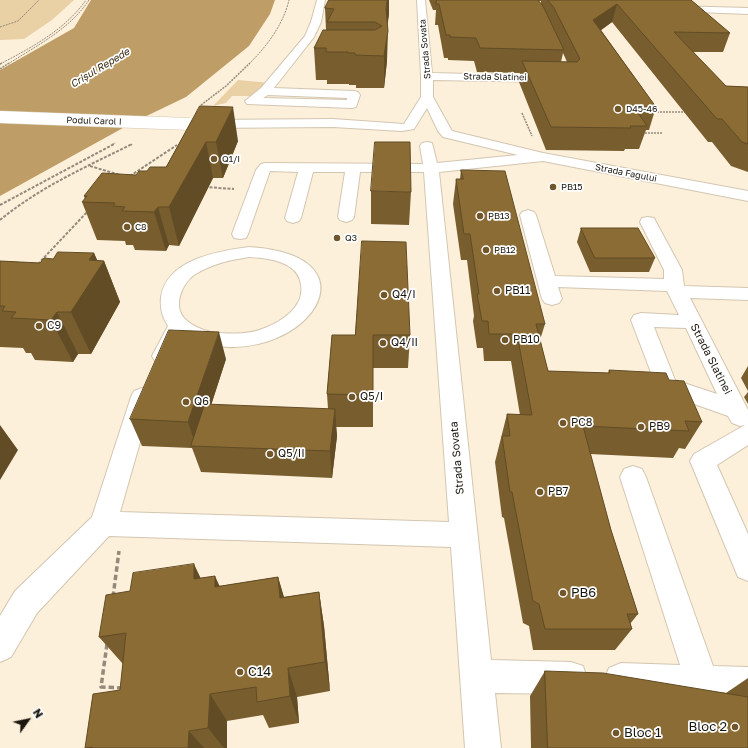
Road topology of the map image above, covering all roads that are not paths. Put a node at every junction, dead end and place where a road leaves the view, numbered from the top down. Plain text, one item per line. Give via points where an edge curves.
1 (321, 0) edge
2 (421, 0) edge
3 (663, 9) edge
4 (748, 11) edge
5 (293, 56) junction
6 (308, 56) dead end
7 (427, 76) junction
8 (560, 79) edge
9 (265, 91) junction
10 (427, 97) junction
11 (0, 117) edge
12 (361, 125) joint
13 (409, 130) junction
14 (446, 136) junction
15 (424, 153) junction
16 (506, 153) junction
17 (307, 167) junction
18 (353, 167) junction
19 (747, 197) edge
20 (528, 214) dead end
21 (346, 217) dead end
22 (293, 218) dead end
23 (648, 222) dead end
24 (240, 234) dead end
25 (547, 281) junction
26 (676, 289) junction
27 (748, 294) edge
28 (552, 299) dead end
29 (692, 322) junction
30 (179, 325) junction
31 (744, 425) edge
32 (633, 477) dead end
33 (112, 524) junction
34 (464, 536) junction
35 (748, 567) edge
36 (0, 646) edge
37 (477, 676) junction
38 (702, 682) junction
39 (748, 684) edge
40 (483, 748) edge

1 - 5 street via 310,37
2 - 7 street, Strada Sovata
3 - 4 street
5 - 6 street
5 - 9 street
7 - 8 street, Strada Slatinei
7 - 10 street, Strada Sovata
9 - 9 street via 332,94 354,95 352,104 251,101
10 - 13 street
10 - 14 street, Strada Sovata
11 - 12 street, Podul Carol I, bridge via 189,124 298,122
12 - 13 street, Strada Fagului
13 - 14 street, Strada Fagului
14 - 15 street, Strada Fagului
14 - 16 street, Strada Fagului
15 - 16 street
15 - 18 street
15 - 34 street, Strada Sovata
16 - 19 street, Strada Fagului via 543,157
17 - 18 street
17 - 22 street
17 - 24 street via 266,167
18 - 21 street
20 - 25 street
23 - 26 street, Strada Slatinei via 673,270
25 - 26 street
25 - 28 street
26 - 27 street
26 - 29 street, Strada Slatinei
29 - 31 street, Strada Slatinei
29 - 31 street via 641,320 666,385
30 - 30 street via 170,312 170,297 176,283 189,270 206,261 227,254 269,253 288,259 302,268 311,280 312,294 306,309 292,322 270,334 245,340 220,340 196,335
30 - 33 street via 141,398
31 - 35 street via 703,461
32 - 38 street
33 - 34 street
33 - 36 street via 26,602
34 - 37 street, Strada Sovata
37 - 38 street
37 - 40 street, Strada Sovata
38 - 39 street

